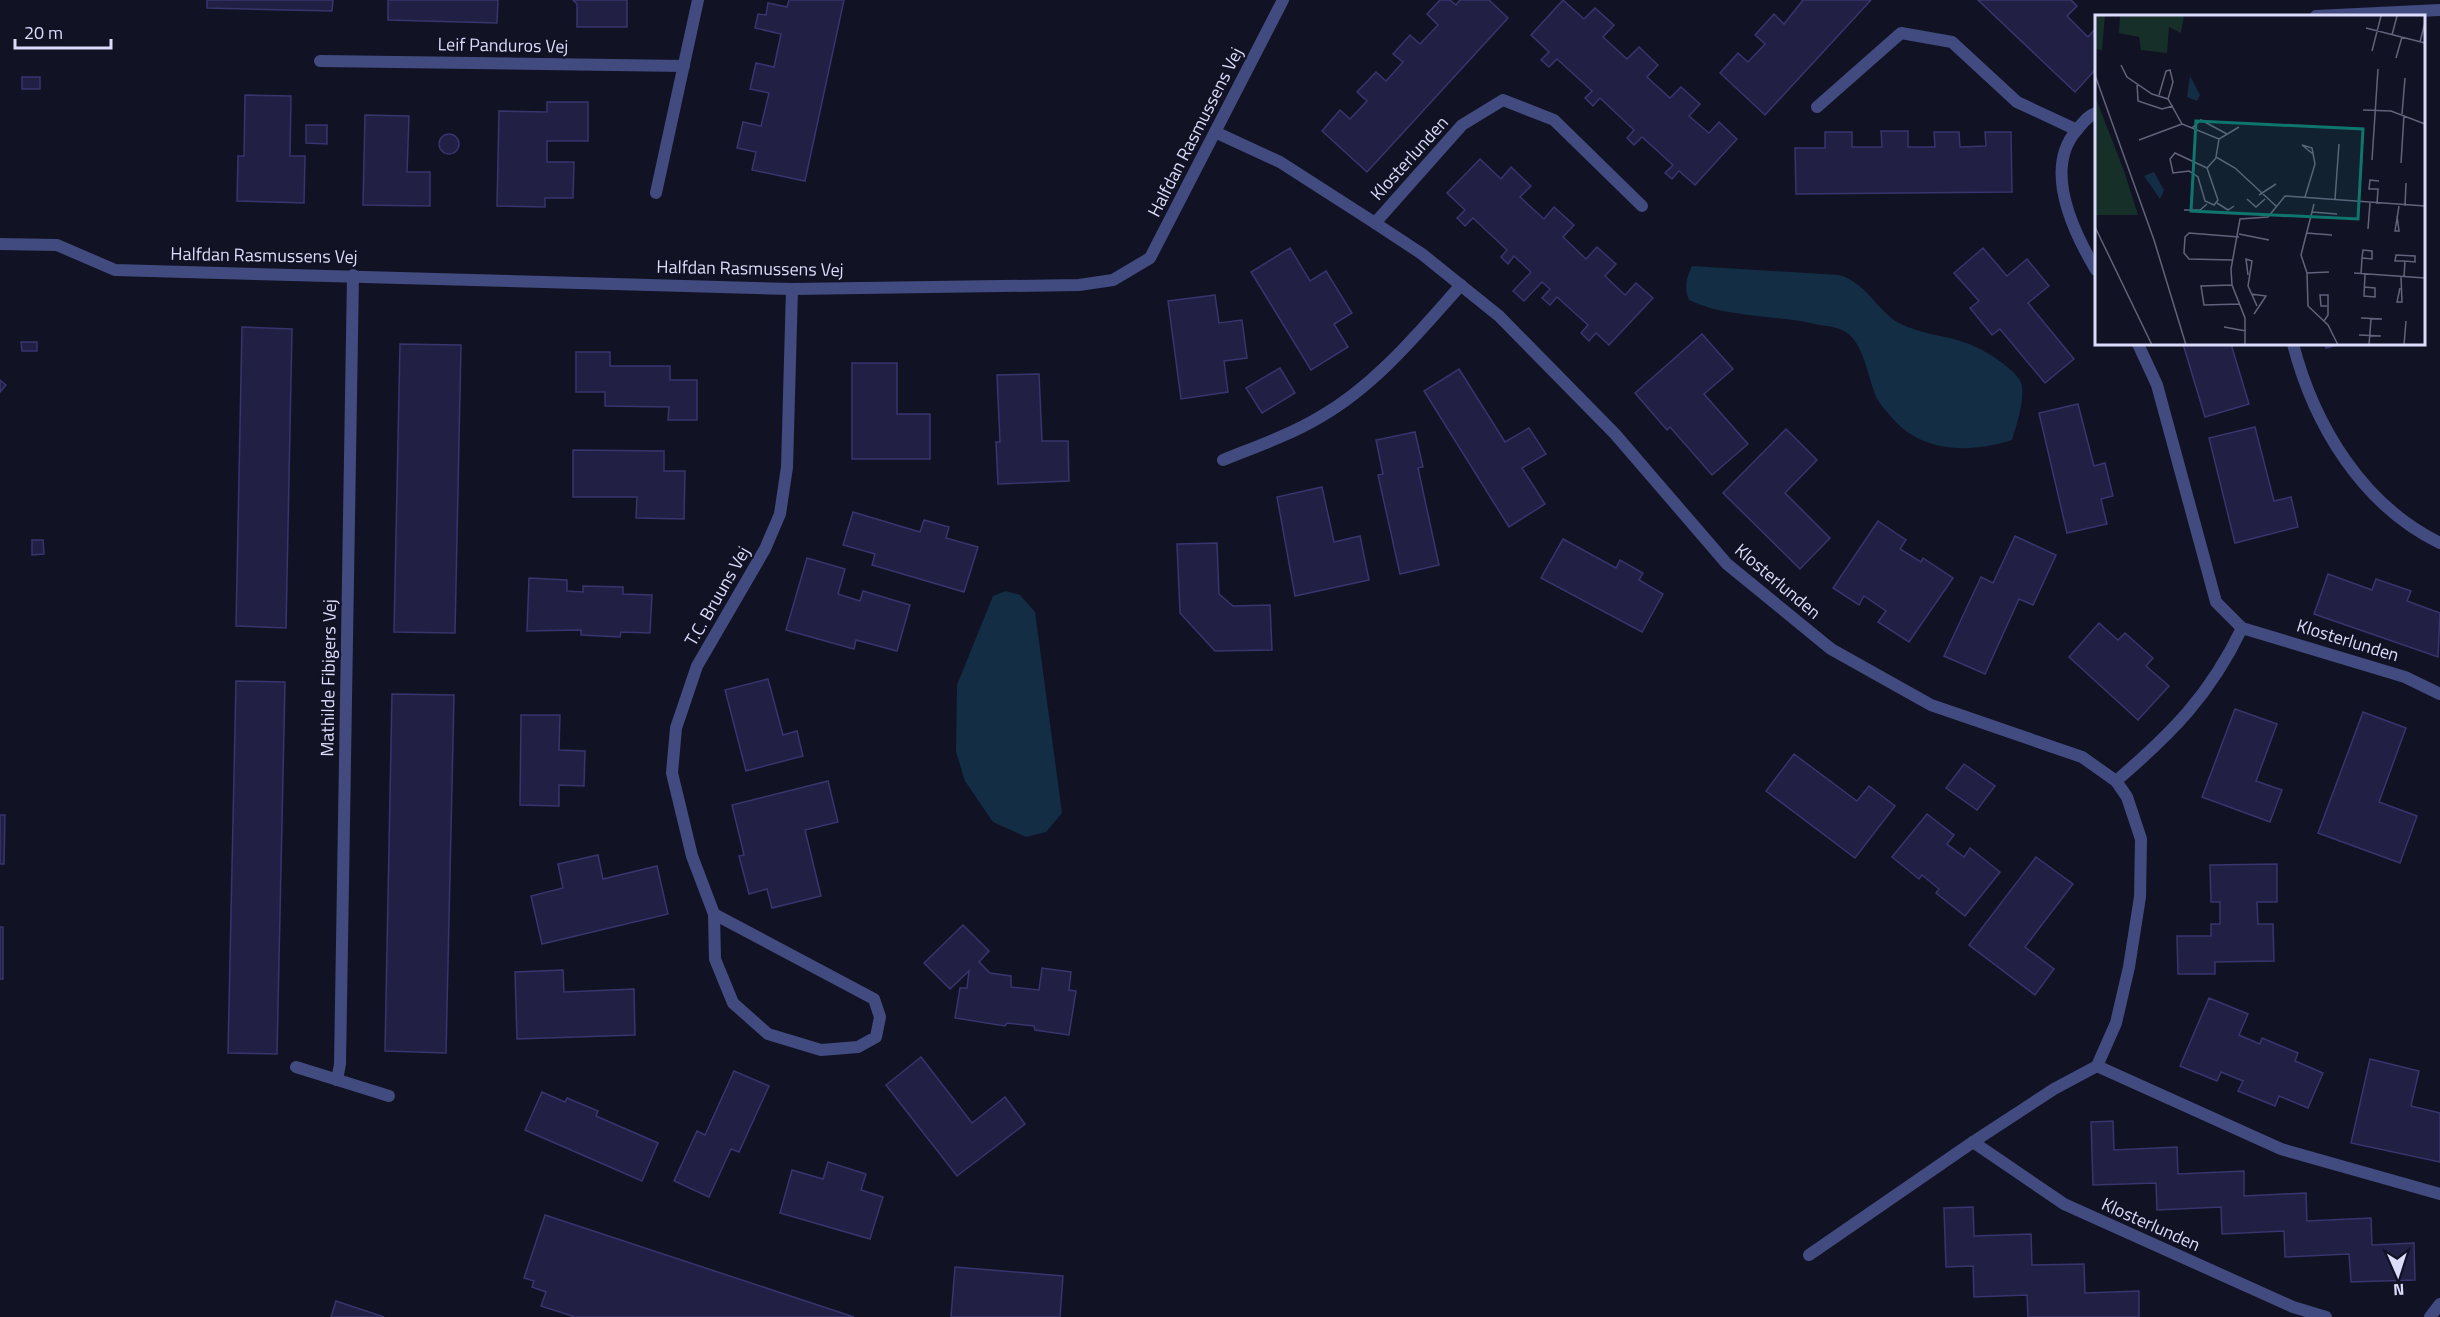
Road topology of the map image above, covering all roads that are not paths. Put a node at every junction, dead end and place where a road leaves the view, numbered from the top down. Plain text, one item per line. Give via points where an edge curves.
1 (698, 0) edge
2 (1283, 0) edge
3 (2440, 10) edge
4 (2337, 15) edge
5 (320, 61) dead end
6 (684, 66) junction
7 (1817, 107) dead end
8 (2095, 113) edge
9 (2077, 130) junction
10 (1215, 132) junction
11 (656, 194) dead end
12 (1642, 206) dead end
13 (1375, 223) junction
14 (0, 244) edge
15 (2095, 266) edge
16 (353, 275) junction
17 (1461, 285) junction
18 (792, 289) junction
19 (2138, 345) edge
20 (2293, 345) edge
21 (1223, 460) dead end
22 (2440, 543) edge
23 (2242, 628) junction
24 (2440, 694) edge
25 (2116, 781) junction
26 (714, 914) junction
27 (2097, 1066) junction
28 (296, 1067) dead end
29 (337, 1080) junction
30 (389, 1096) dead end
31 (1973, 1142) junction
32 (2440, 1194) edge
33 (1809, 1256) dead end
34 (2440, 1304) edge
35 (2325, 1317) edge
36 (2430, 1317) edge

1 - 6 street
2 - 10 street, Halfdan Rasmussens Vej
3 - 4 street
5 - 6 street, Leif Panduros Vej
6 - 11 street
7 - 9 street via 1901,33 1952,42 2017,102
8 - 9 street
9 - 15 street via 2066,142 2061,180 2074,229
10 - 13 street, Klosterlunden via 1280,162
10 - 18 street, Halfdan Rasmussens Vej via 1150,258 1113,280 1079,285
12 - 13 street, Klosterlunden via 1554,120 1503,100 1462,125
13 - 17 street, Klosterlunden
14 - 16 street, Halfdan Rasmussens Vej via 57,245 115,270
16 - 18 street, Halfdan Rasmussens Vej
16 - 29 street, Mathilde Fibigers Vej
17 - 21 street via 1400,352 1321,417
17 - 25 street, Klosterlunden via 1500,316 1615,434 1726,564 1831,649 1931,705 2082,757
18 - 26 street, T.C. Bruuns Vej via 787,467 780,514 765,549 697,666 676,728 672,773 692,856
19 - 23 street, Klosterlunden via 2157,385 2216,602
20 - 22 street via 2302,379 2340,455 2371,492 2414,530
23 - 24 street, Klosterlunden via 2405,677
23 - 25 street via 2223,666 2184,719
25 - 27 street, Klosterlunden via 2127,797 2141,839 2140,897 2116,1023
26 - 26 street, T.C. Bruuns Vej via 715,959 733,1004 768,1034 821,1050 858,1047 876,1037 880,1017 874,999
27 - 31 street
27 - 32 street via 2281,1149
28 - 29 street
29 - 30 street
31 - 33 street
31 - 35 street, Klosterlunden via 2064,1204 2293,1307
34 - 36 street

